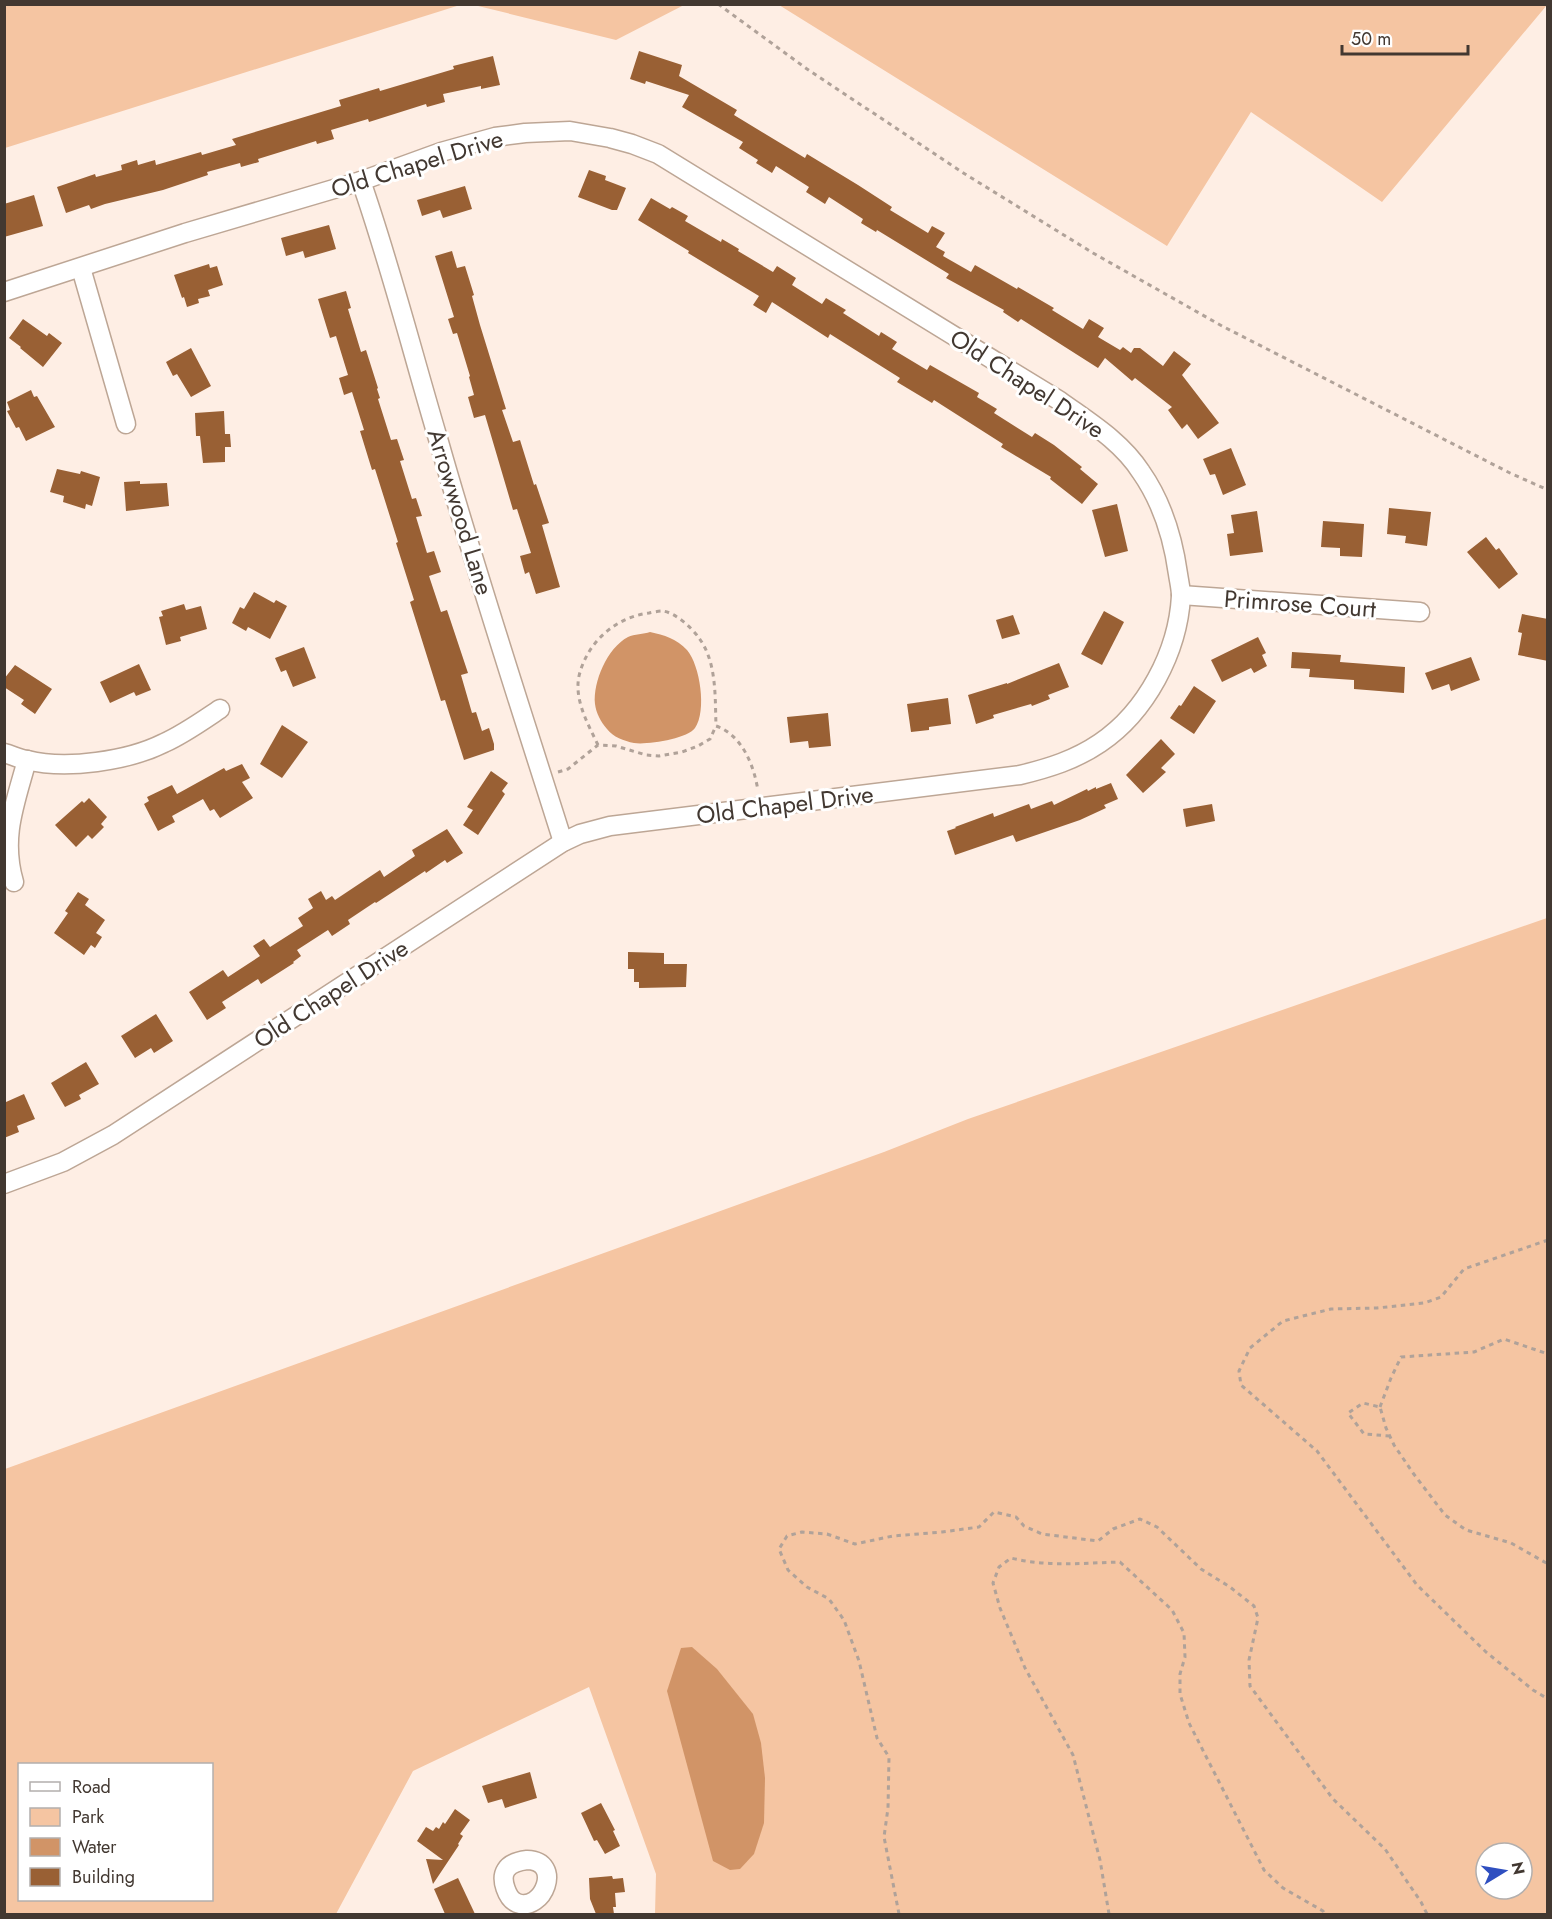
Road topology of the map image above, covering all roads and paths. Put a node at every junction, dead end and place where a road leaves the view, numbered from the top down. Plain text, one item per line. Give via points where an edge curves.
1 (718, 4) edge
2 (361, 181) junction
3 (81, 268) junction
4 (4, 292) edge
5 (126, 424) dead end
6 (1548, 490) edge
7 (1181, 595) junction
8 (1420, 612) dead end
9 (220, 709) dead end
10 (716, 726) junction
11 (598, 745) junction
12 (4, 753) edge
13 (27, 760) junction
14 (543, 777) junction
15 (760, 807) junction
16 (563, 842) junction
17 (14, 882) dead end
18 (4, 1184) edge
19 (1548, 1240) edge
20 (1548, 1354) edge
21 (1380, 1407) junction
22 (1390, 1436) junction
23 (1548, 1564) edge
24 (1548, 1700) edge
25 (899, 1914) edge
26 (1109, 1914) edge
27 (1324, 1914) edge
28 (1427, 1914) edge

1 - 6 path via 945,161 1093,253 1222,326
2 - 3 street, Old Chapel Drive
2 - 7 street, Old Chapel Drive via 469,143 550,130 592,134 657,154 1060,401 1112,438 1140,470 1161,508 1176,555
2 - 14 street, Arrowwood Lane
3 - 4 street, Old Chapel Drive
3 - 5 street
7 - 8 street, Primrose Court
7 - 15 street, Old Chapel Drive via 1173,640 1151,687 1119,728 1083,754 1020,775
9 - 13 street via 164,744 138,753 77,763
10 - 11 path via 710,739 682,752 652,755
10 - 11 path via 711,662 700,639 672,614 642,614 620,621 603,634 590,651 579,677 583,715
10 - 15 path via 727,730 742,748 756,780
11 - 14 path via 568,769
12 - 13 street
13 - 17 street via 8,836
14 - 16 street, Arrowwood Lane
15 - 16 street, Old Chapel Drive via 610,826
16 - 18 street, Old Chapel Drive via 122,1130 63,1162
19 - 24 path via 1464,1269 1441,1297 1424,1303 1330,1309 1283,1321 1250,1348 1239,1371 1241,1385 1317,1451 1417,1585 1486,1652
20 - 21 path via 1504,1339 1474,1352 1401,1357
21 - 22 path
21 - 22 path via 1363,1403 1348,1413 1364,1434
22 - 23 path via 1445,1515 1466,1530 1511,1543
25 - 28 path via 884,1838 889,1757 877,1738 859,1662 844,1620 829,1599 788,1570 779,1549 787,1536 802,1532 827,1534 855,1544 979,1527 994,1512 1016,1517 1024,1526 1042,1534 1098,1541 1113,1529 1140,1519 1157,1527 1201,1569 1254,1606 1258,1618 1249,1660 1250,1686 1333,1799 1385,1849
26 - 27 path via 1100,1860 1073,1755 1025,1668 997,1599 993,1583 999,1567 1011,1558 1029,1563 1120,1562 1172,1610 1184,1633 1180,1694 1189,1723 1264,1870 1282,1888

